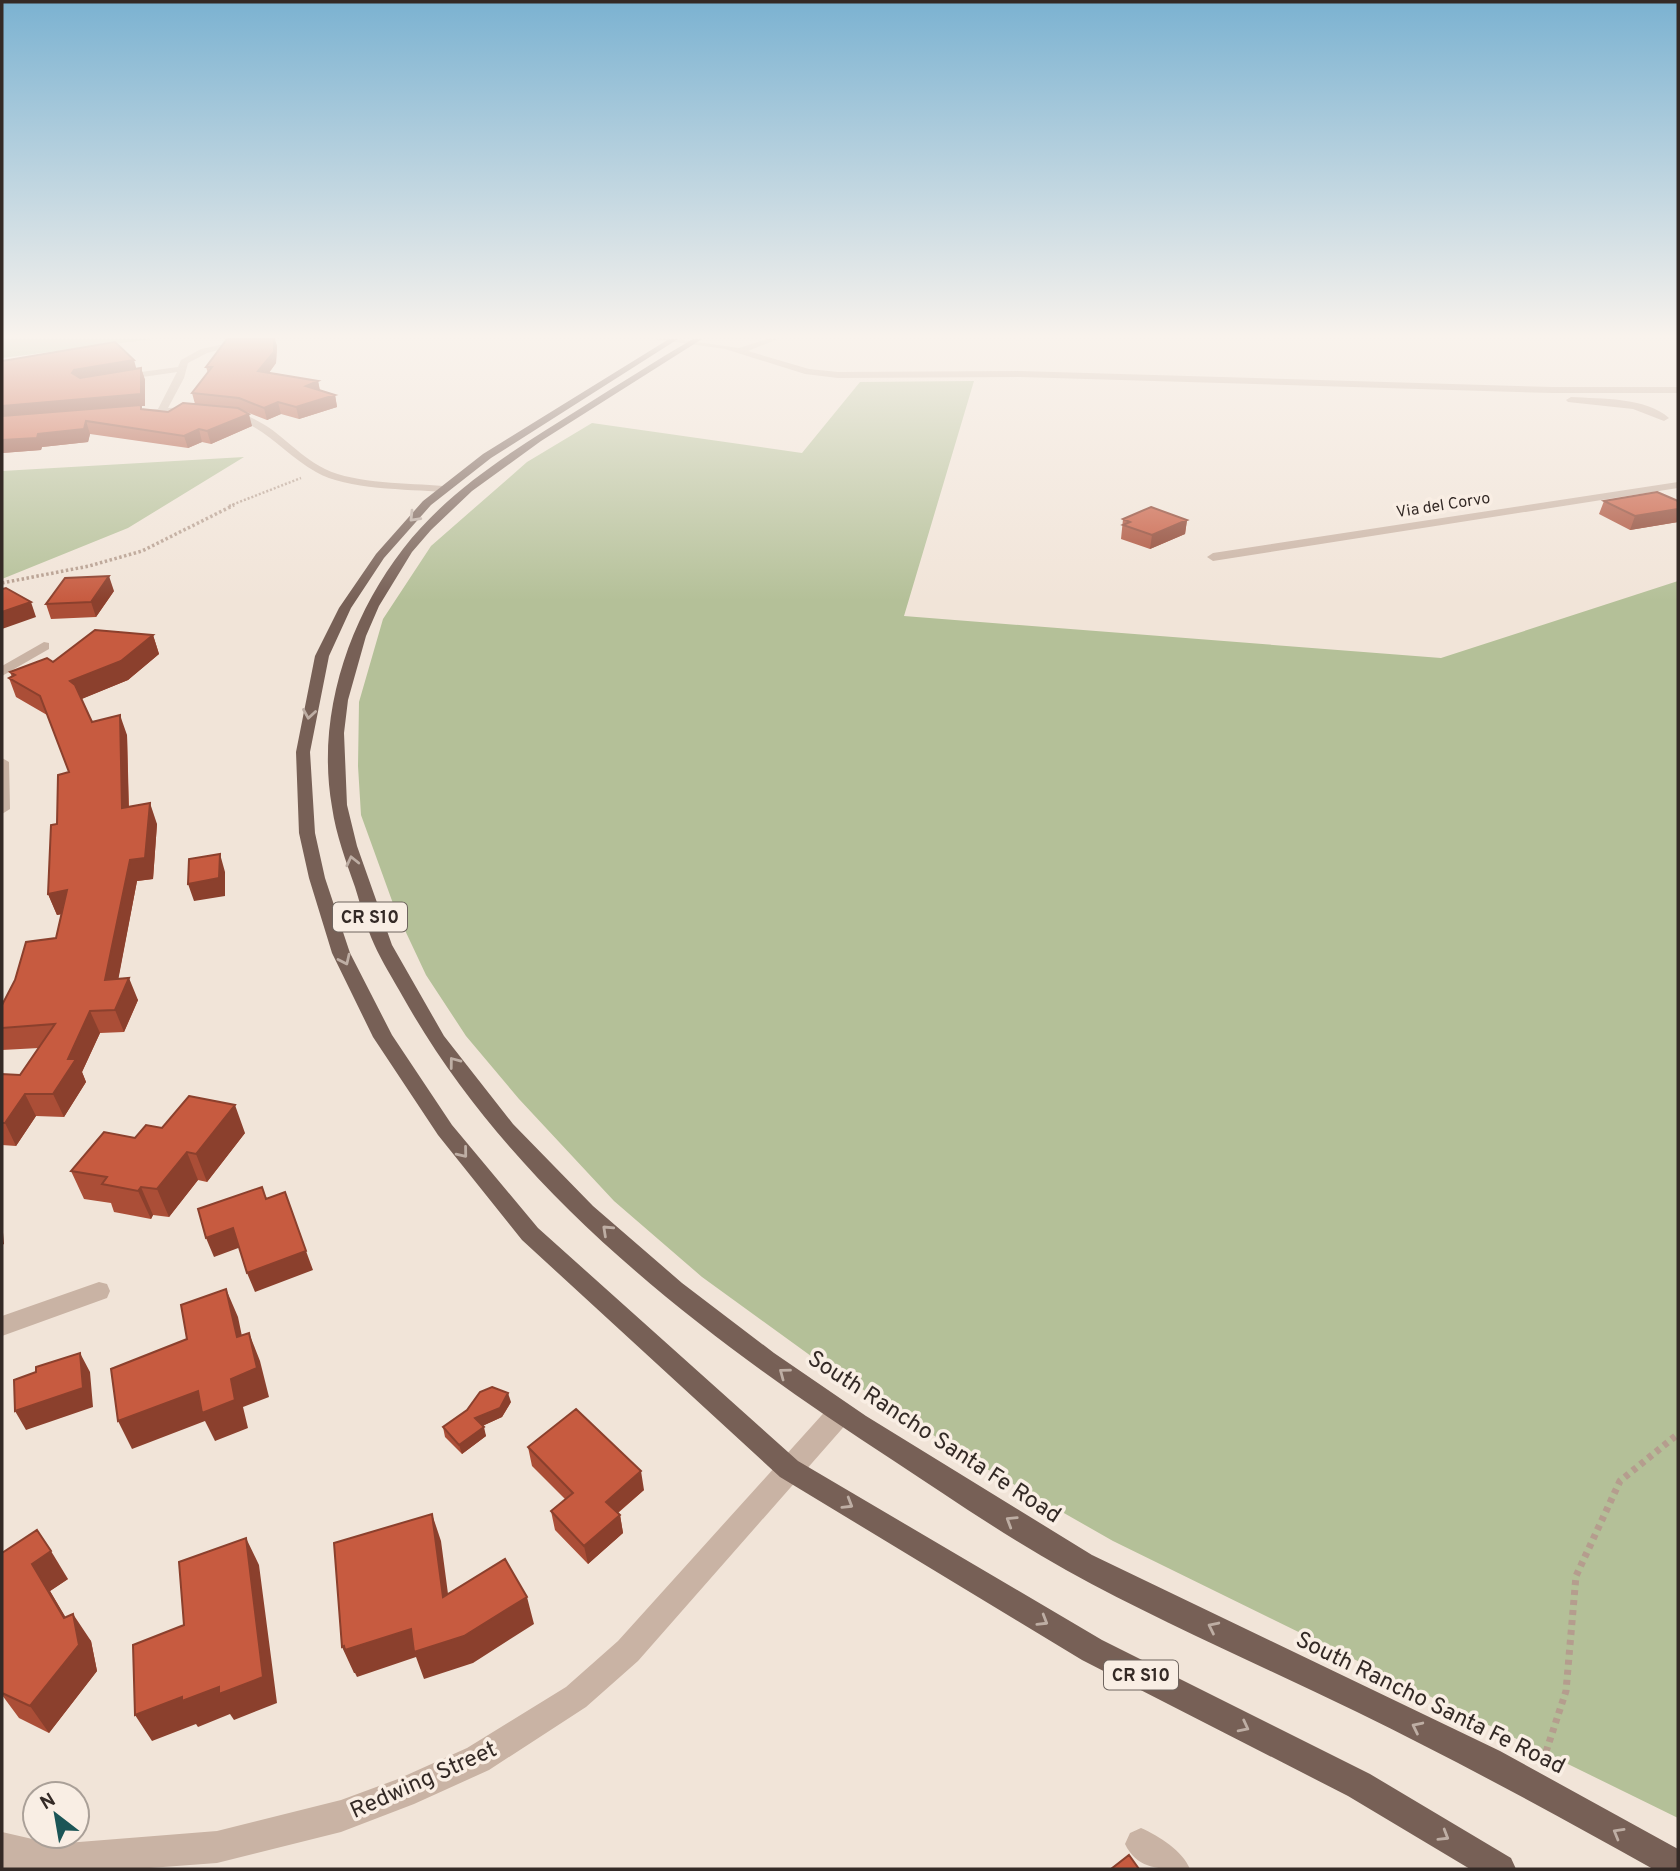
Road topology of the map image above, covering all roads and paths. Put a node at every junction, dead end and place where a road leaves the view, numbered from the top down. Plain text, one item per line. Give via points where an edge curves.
1 (264, 426) edge
2 (533, 426) edge
3 (560, 426) edge
4 (322, 471) junction
5 (1678, 485) edge
6 (443, 489) junction
7 (1213, 557) dead end
8 (2, 583) edge
9 (44, 646) dead end
10 (2, 672) edge
11 (2, 762) edge
12 (2, 809) edge
13 (99, 1291) dead end
14 (2, 1326) edge
15 (839, 1414) junction
16 (1678, 1434) edge
17 (789, 1469) junction
18 (1535, 1785) junction
19 (1141, 1844) dead end
20 (14, 1857) edge
21 (132, 1861) edge
22 (1678, 1866) edge
23 (1174, 1869) edge
24 (1500, 1869) edge

1 - 4 street
2 - 6 main road, CR S10
15 -> 3 main road, South Rancho Santa Fe Road / CR S10 via 642,1262 526,1153 449,1057 403,985 365,907 338,799 341,693 353,649 388,580 431,522 494,468
4 - 6 street
4 - 8 path via 230,506 142,551
5 - 7 street, Via del Corvo
6 -> 17 main road, CR S10 via 380,556 345,608 322,656 311,702 303,752 307,833 341,953 383,1037 419,1092 530,1234
9 - 10 street
11 - 12 street
13 - 14 street
15 - 17 street, Redwing Street
18 -> 15 main road, South Rancho Santa Fe Road / CR S10 via 1069,1557
16 - 18 path via 1620,1481 1576,1576 1566,1691
17 - 21 street, Redwing Street via 628,1651 576,1697 478,1759 403,1793 276,1834
17 -> 24 main road, CR S10 via 1092,1650 1359,1785
22 -> 18 main road, South Rancho Santa Fe Road / CR S10
19 - 23 street
20 - 21 street, Redwing Street

